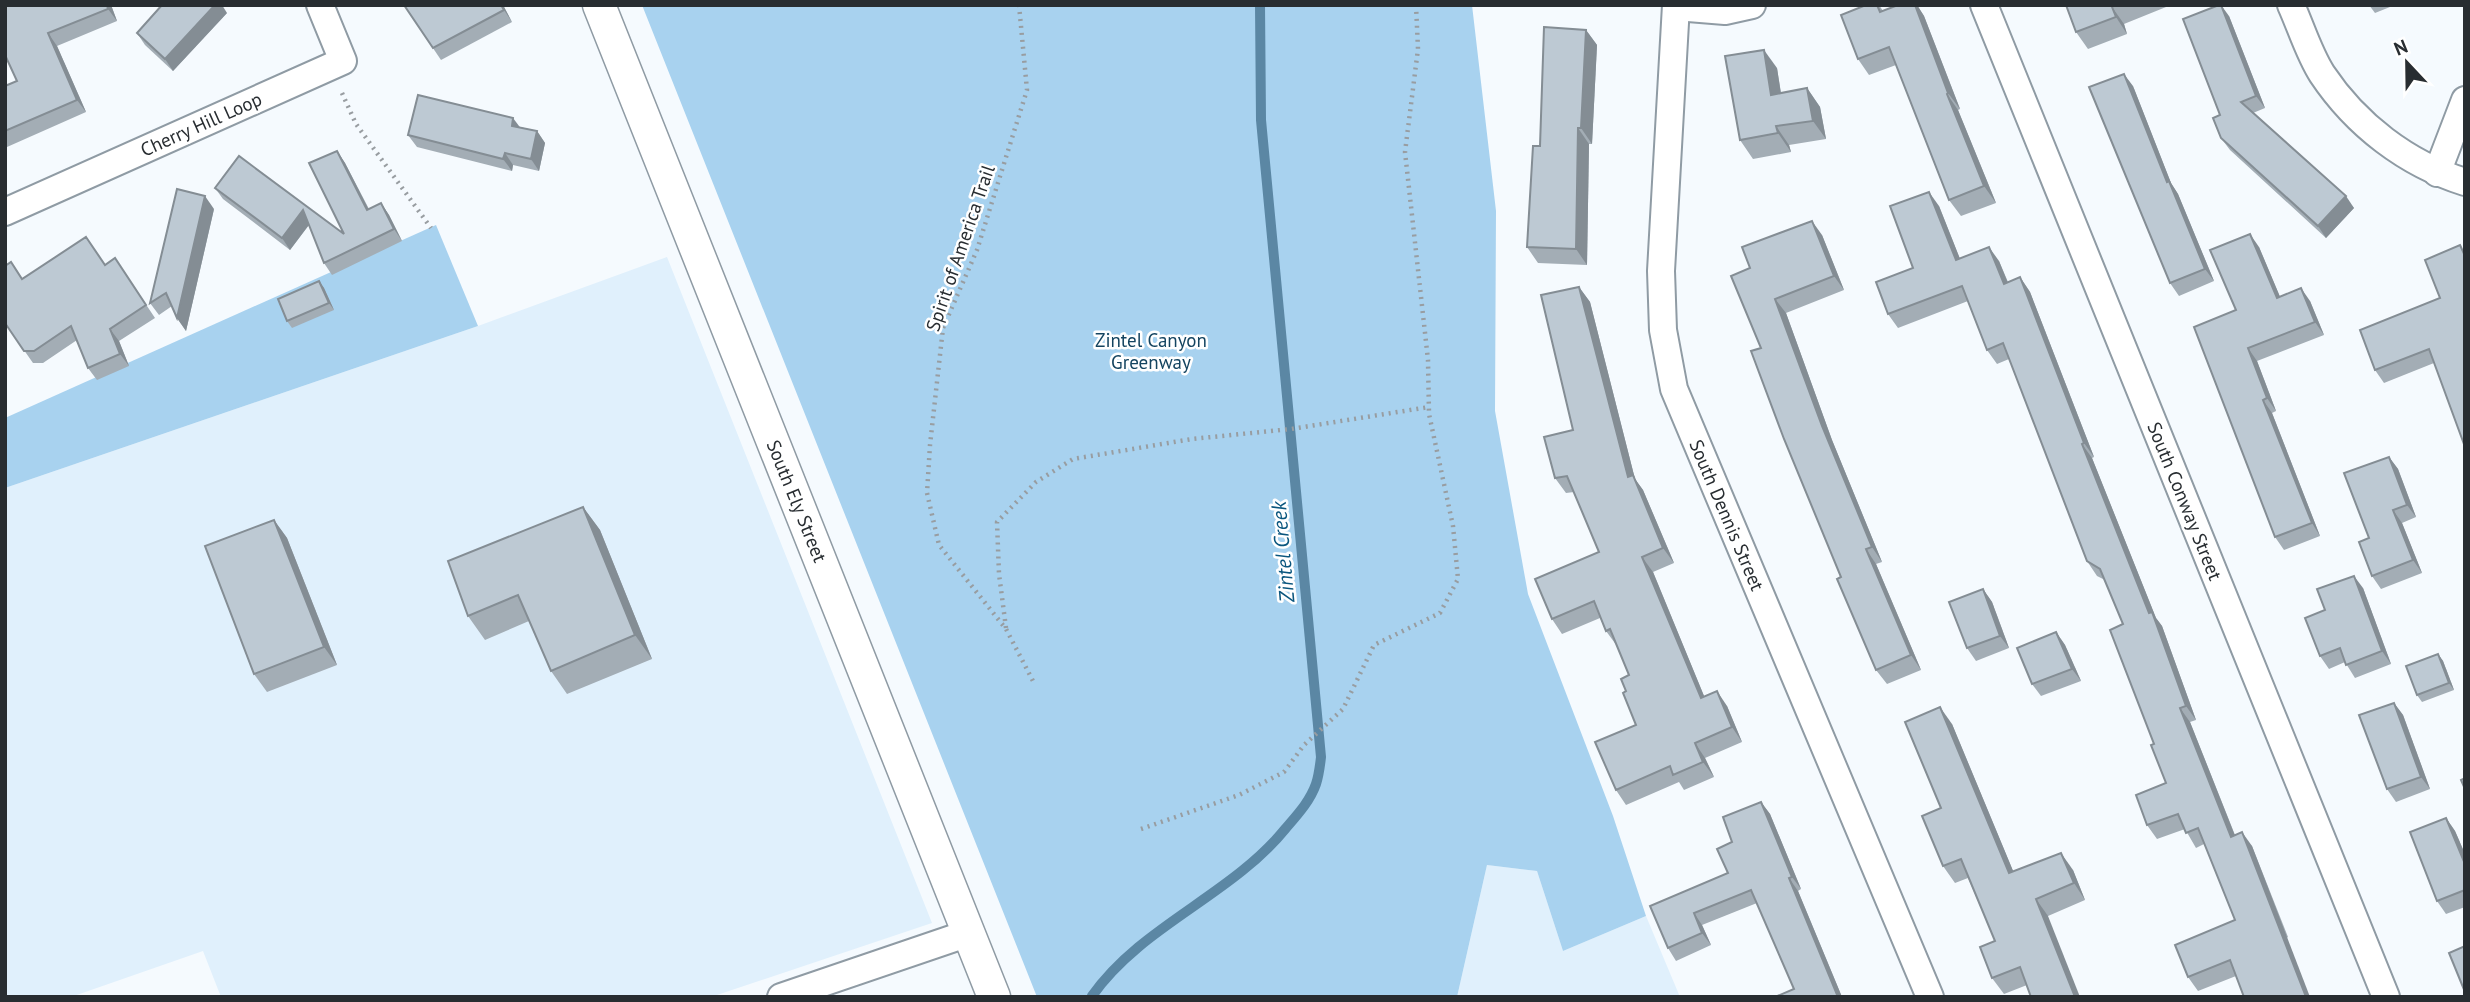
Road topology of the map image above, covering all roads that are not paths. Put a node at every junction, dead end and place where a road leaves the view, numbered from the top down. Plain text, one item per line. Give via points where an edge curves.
1 (320, 5) edge
2 (599, 5) edge
3 (1752, 5) edge
4 (1984, 5) edge
5 (2291, 5) edge
6 (1676, 6) edge
7 (2465, 100) edge
8 (2437, 173) junction
9 (2465, 182) edge
10 (5, 212) edge
11 (969, 933) junction
12 (781, 997) edge
13 (994, 997) edge
14 (1930, 997) edge
15 (2386, 997) edge

1 - 10 street, Cherry Hill Loop via 343,61
2 - 11 street, South Ely Street
3 - 6 street via 1725,11
4 - 15 street, South Conway Street
5 - 8 street via 2321,72 2348,107 2379,137
6 - 14 street, South Dennis Street via 1661,271 1663,330 1674,389
7 - 8 street
8 - 9 street
11 - 12 street
11 - 13 street, South Ely Street

